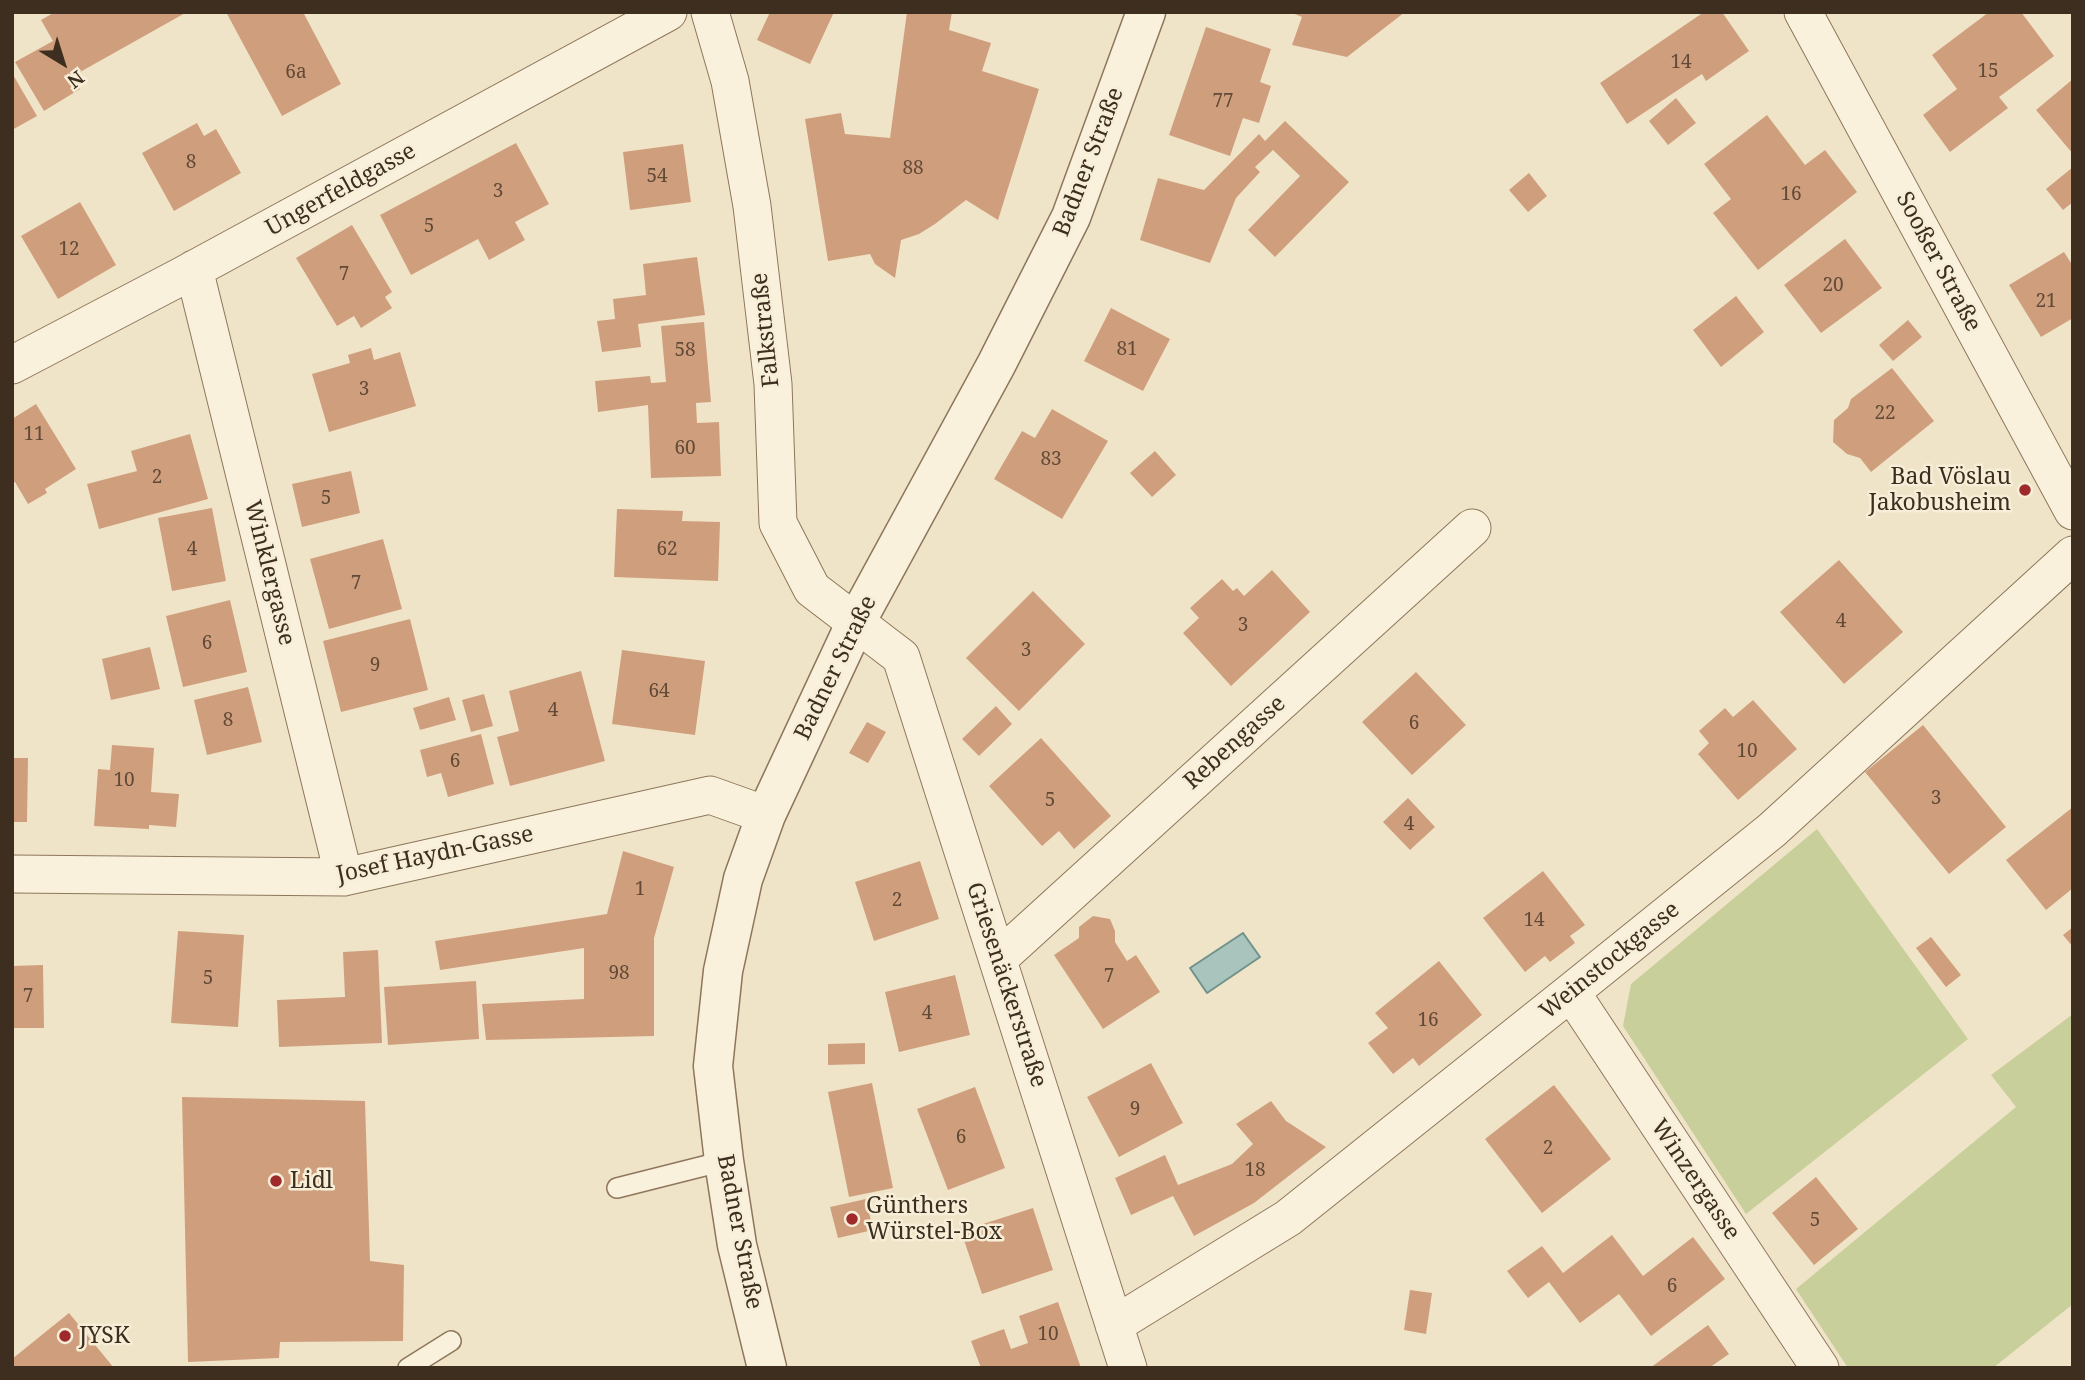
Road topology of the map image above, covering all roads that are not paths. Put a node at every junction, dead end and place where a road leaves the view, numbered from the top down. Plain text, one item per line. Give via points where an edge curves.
1 (668, 12) edge
2 (710, 12) edge
3 (1146, 12) edge
4 (1803, 12) edge
5 (194, 269) junction
6 (12, 365) edge
7 (2073, 511) edge
8 (1472, 527) dead end
9 (2073, 555) edge
10 (856, 622) junction
11 (766, 815) junction
12 (12, 874) edge
13 (344, 877) junction
14 (998, 959) junction
15 (1571, 992) junction
16 (724, 1161) junction
17 (617, 1188) dead end
18 (1114, 1325) junction
19 (451, 1341) dead end
20 (408, 1368) edge
21 (767, 1368) edge
22 (1128, 1368) edge
23 (1820, 1368) edge

1 - 5 street, Ungerfeldgasse
2 - 10 street, Falkstraße via 730,80 752,206 773,384 778,523 812,589
3 - 10 street, Badner Straße via 1071,217
4 - 7 street, Sooßer Straße
5 - 6 street, Ungerfeldgasse
5 - 13 street, Winklergasse
8 - 14 street, Rebengasse
9 - 15 street, Weinstockgasse via 1772,830
10 - 11 street, Badner Straße
10 - 14 street, Griesenäckerstraße via 901,657
11 - 13 street, Josef Haydn-Gasse via 710,795
11 - 16 street, Badner Straße via 743,879 723,971 713,1066
12 - 13 street, Josef Haydn-Gasse
14 - 18 street, Griesenäckerstraße
15 - 18 street, Weinstockgasse via 1288,1219
15 - 23 street, Winzergasse
16 - 17 lane
16 - 21 street, Badner Straße via 737,1245
18 - 22 street, Griesenäckerstraße
19 - 20 lane

